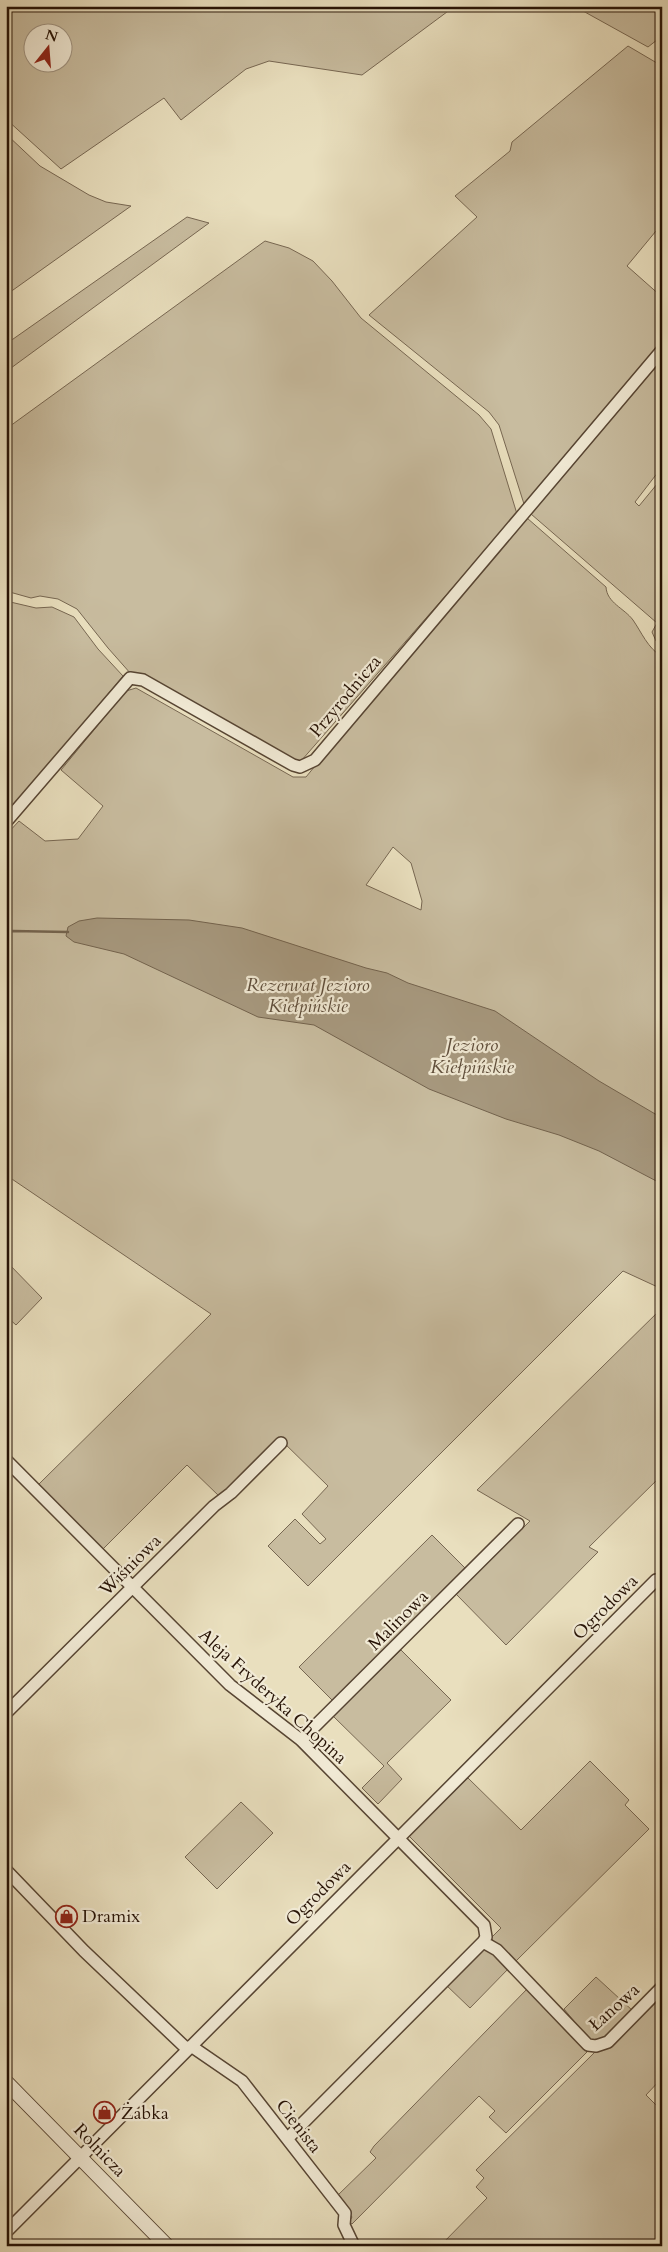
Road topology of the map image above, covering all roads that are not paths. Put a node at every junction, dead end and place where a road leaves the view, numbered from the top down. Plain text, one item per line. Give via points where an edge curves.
1 (662, 350) edge
2 (6, 822) edge
3 (281, 1443) dead end
4 (6, 1460) edge
5 (518, 1524) dead end
6 (659, 1582) edge
7 (132, 1588) junction
8 (6, 1713) edge
9 (301, 1740) junction
10 (397, 1838) junction
11 (6, 1870) edge
12 (483, 1942) junction
13 (662, 1987) edge
14 (189, 2048) junction
15 (6, 2082) edge
16 (288, 2138) junction
17 (80, 2156) junction
18 (6, 2232) edge
19 (167, 2246) edge
20 (354, 2246) edge

1 - 2 street, Przyrodnicza via 315,760 300,767 293,765 143,680 130,678
3 - 7 street, Wiśniowa
4 - 7 street, Aleja Fryderyka Chopina
5 - 9 street, Malinowa
6 - 10 street, Ogrodowa
7 - 8 street, Wiśniowa
7 - 9 street, Aleja Fryderyka Chopina via 230,1685
9 - 10 street, Aleja Fryderyka Chopina
10 - 12 street, Aleja Fryderyka Chopina via 484,1925 486,1937
10 - 14 street, Ogrodowa
11 - 14 street, Cienista via 84,1951
12 - 13 street, Łanowa via 497,1950 588,2045 608,2042
12 - 16 street
14 - 16 street, Cienista via 242,2081
14 - 17 street, Ogrodowa
15 - 17 street, Rolnicza
16 - 20 street, Cienista via 345,2213 344,2225
17 - 18 street, Ogrodowa
17 - 19 street, Rolnicza

